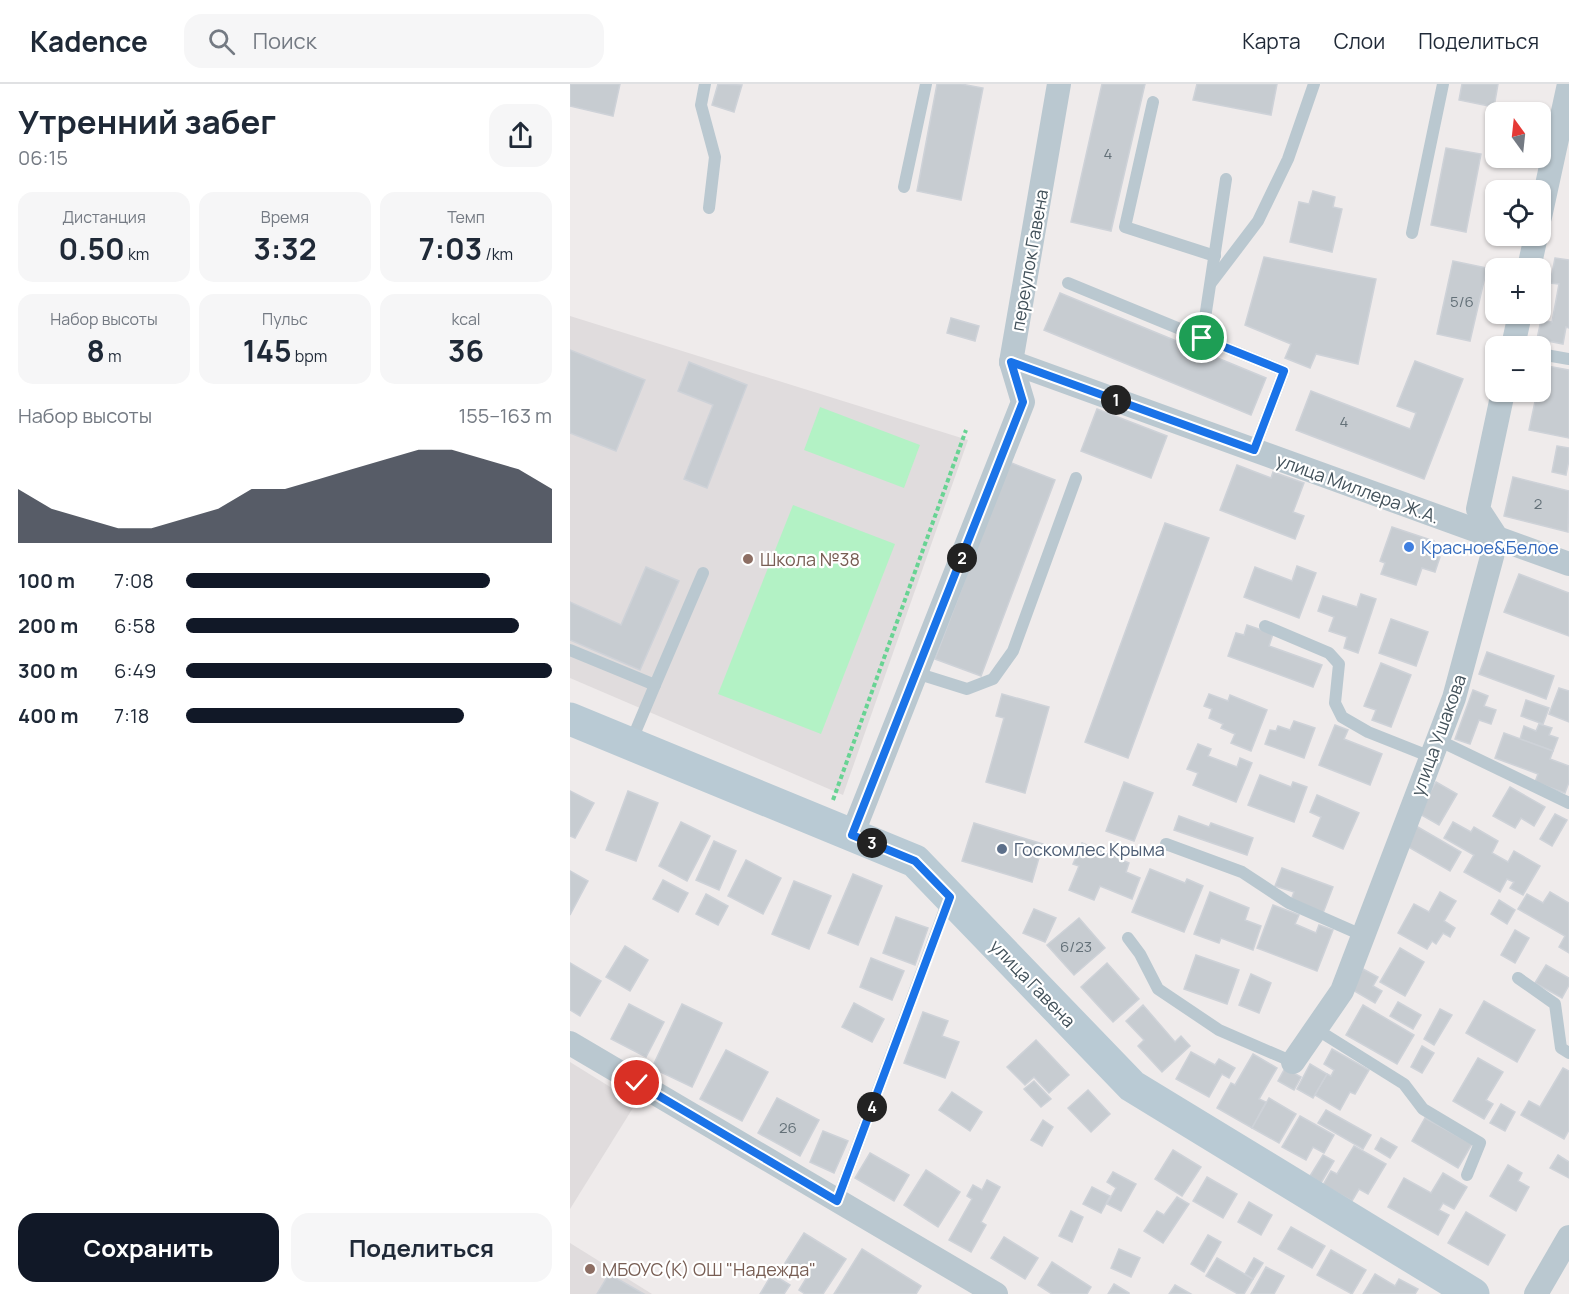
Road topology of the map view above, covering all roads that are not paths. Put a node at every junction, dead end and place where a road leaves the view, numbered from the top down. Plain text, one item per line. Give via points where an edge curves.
1 (705, 84) edge
2 (926, 84) edge
3 (1059, 84) edge
4 (1314, 84) edge
5 (1443, 84) edge
6 (1569, 84) edge
7 (1153, 102) dead end
8 (1226, 179) dead end
9 (1548, 180) edge
10 (904, 187) dead end
11 (709, 208) dead end
12 (1412, 233) dead end
13 (1215, 256) junction
14 (1068, 283) dead end
15 (1210, 284) junction
16 (1202, 338) junction
17 (1551, 356) edge
18 (1569, 359) edge
19 (1011, 362) junction
20 (1501, 402) edge
21 (1254, 450) junction
22 (1076, 478) dead end
23 (1497, 538) junction
24 (1569, 564) edge
25 (703, 573) dead end
26 (1265, 626) dead end
27 (570, 650) edge
28 (916, 673) junction
29 (655, 685) junction
30 (570, 719) edge
31 (630, 744) junction
32 (1435, 748) junction
33 (1569, 803) edge
34 (852, 835) junction
35 (1166, 844) dead end
36 (950, 897) junction
37 (1364, 936) junction
38 (1128, 938) dead end
39 (1518, 978) dead end
40 (1316, 1029) junction
41 (570, 1043) edge
42 (1569, 1053) edge
43 (1293, 1062) joint
44 (1467, 1175) dead end
45 (837, 1201) junction
46 (1569, 1237) edge
47 (996, 1294) edge
48 (1473, 1294) edge
49 (1536, 1294) edge

1 - 11 lane via 701,105 715,157
2 - 10 lane
3 - 19 street, переулок Гавена
4 - 15 lane via 1288,159 1258,221
5 - 12 lane
6 - 9 street
7 - 13 lane via 1125,227
8 - 13 lane
13 - 15 lane
14 - 16 lane
15 - 16 lane
16 - 21 lane via 1284,371
17 - 18 lane
19 - 21 street, улица Миллера Ж.А.
19 - 28 street, переулок Гавена via 1023,402
20 - 23 street via 1478,509
21 - 23 street, улица Миллера Ж.А.
22 - 28 lane via 1013,651 993,679 967,689
23 - 24 street, улица Миллера Ж.А.
23 - 32 street, улица Ушакова via 1454,698
25 - 29 lane
26 - 32 lane via 1329,653 1339,664 1335,703 1342,717 1368,732
27 - 29 lane
28 - 34 street, переулок Гавена
29 - 31 lane
30 - 31 street, улица Гавена
31 - 34 street, улица Гавена
32 - 33 lane
32 - 37 street, улица Ушакова
34 - 36 street, улица Гавена via 915,861
35 - 37 lane via 1242,872 1289,903
36 - 45 lane
36 - 48 street, улица Гавена via 1132,1086
37 - 40 street, улица Ушакова via 1342,991
38 - 43 lane via 1158,989 1219,1030
39 - 42 lane via 1555,1004 1561,1048
40 - 43 street, улица Ушакова
40 - 44 lane via 1404,1084 1423,1109 1480,1143
41 - 45 street
45 - 47 street
46 - 49 street

